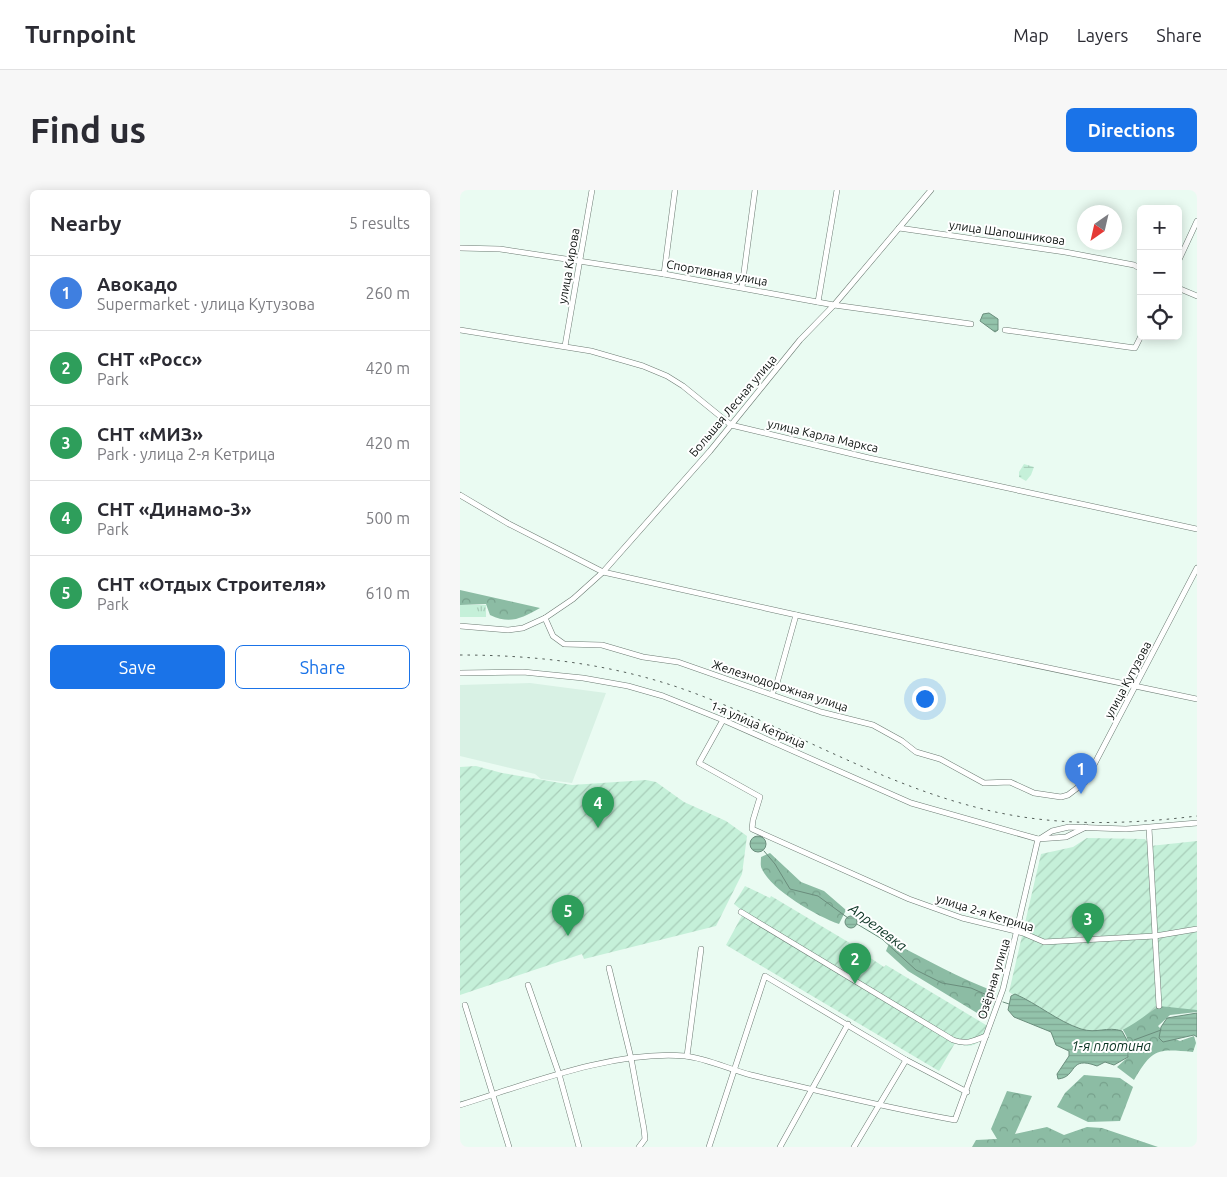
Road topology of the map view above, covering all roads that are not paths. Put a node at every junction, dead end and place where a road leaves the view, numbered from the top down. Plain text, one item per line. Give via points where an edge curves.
1 (592, 190) edge
2 (675, 190) edge
3 (755, 190) edge
4 (837, 190) edge
5 (931, 190) edge
6 (1197, 221) edge
7 (899, 228) junction
8 (460, 248) edge
9 (1182, 253) edge
10 (581, 261) junction
11 (1137, 267) edge
12 (664, 274) junction
13 (742, 287) junction
14 (1182, 290) edge
15 (1197, 296) edge
16 (818, 302) junction
17 (834, 305) junction
18 (971, 324) dead end
19 (460, 330) edge
20 (1005, 330) dead end
21 (1139, 340) edge
22 (565, 346) junction
23 (731, 425) junction
24 (460, 495) edge
25 (1197, 529) edge
26 (1197, 568) edge
27 (603, 572) junction
28 (796, 615) junction
29 (545, 618) junction
30 (460, 626) edge
31 (460, 673) edge
32 (1137, 687) junction
33 (772, 694) junction
34 (1197, 699) edge
35 (723, 720) junction
36 (1068, 795) joint
37 (1197, 823) edge
38 (1086, 827) junction
39 (1149, 828) junction
40 (1038, 839) junction
41 (741, 912) dead end
42 (1197, 929) edge
43 (1018, 932) junction
44 (1155, 936) junction
45 (701, 949) dead end
46 (609, 968) dead end
47 (528, 985) dead end
48 (465, 1005) dead end
49 (1159, 1006) dead end
50 (848, 1024) junction
51 (986, 1036) junction
52 (686, 1056) junction
53 (631, 1058) junction
54 (906, 1060) junction
55 (734, 1071) junction
56 (559, 1074) junction
57 (812, 1089) junction
58 (967, 1092) junction
59 (494, 1094) junction
60 (460, 1105) edge
61 (877, 1106) junction
62 (641, 1146) edge
63 (509, 1147) edge
64 (579, 1147) edge
65 (709, 1147) edge
66 (780, 1147) edge
67 (854, 1147) edge

1 - 10 street, улица Кирова
2 - 12 street
3 - 13 street
4 - 16 street
5 - 7 street, Большая Лесная улица
6 - 9 street
7 - 11 street, улица Шапошникова via 1065,252
7 - 17 street, Большая Лесная улица
8 - 10 street, Спортивная улица via 500,249
10 - 12 street, Спортивная улица
10 - 22 street, улица Кирова
12 - 13 street, Спортивная улица
13 - 16 street, Спортивная улица
14 - 15 street
16 - 17 street, Спортивная улица
17 - 18 street, Спортивная улица
17 - 23 street, Большая Лесная улица via 800,340
19 - 22 street, улица Карла Маркса
20 - 21 street via 1135,348
22 - 23 street, улица Карла Маркса via 600,353 667,376
23 - 25 street, улица Карла Маркса
23 - 27 street, Большая Лесная улица
24 - 27 street
26 - 32 street, улица Кутузова
27 - 28 street
27 - 29 street, Большая Лесная улица via 573,599
28 - 32 street
28 - 33 street
29 - 30 street, Большая Лесная улица via 523,628 508,630
29 - 33 street, Железнодорожная улица via 553,636 564,644 602,645 643,658 678,662
31 - 35 street, 1-я улица Кетрица via 522,672 628,686
32 - 34 street
32 - 36 street, улица Кутузова via 1085,782
33 - 36 street, Железнодорожная улица via 821,712 873,724 916,752 940,759 984,782 1010,782 1046,796
35 - 40 street, 1-я улица Кетрица via 911,803
35 - 43 street, улица 2-я Кетрица via 699,763 760,798 752,829 908,899 962,918
37 - 39 street
38 - 39 street
38 - 40 street, 1-я улица Кетрица via 1066,837
38 - 40 street via 1061,828
39 - 44 street
40 - 43 street, Озёрная улица
41 - 51 street via 953,1040 963,1044
42 - 44 street, улица 2-я Кетрица
43 - 44 street, улица 2-я Кетрица via 1044,942
43 - 51 street, Озёрная улица
44 - 49 street
45 - 52 street
46 - 53 street
47 - 56 street
48 - 59 street
50 - 54 street
50 - 55 street via 765,976
50 - 57 street
51 - 58 street, Озёрная улица
52 - 53 street
52 - 55 street
53 - 56 street
53 - 62 street via 644,1129 645,1139
54 - 58 street
54 - 61 street
55 - 57 street
55 - 65 street
56 - 59 street
56 - 64 street
57 - 61 street
57 - 66 street
58 - 61 street, Озёрная улица via 955,1120
59 - 60 street
59 - 63 street
61 - 67 street

